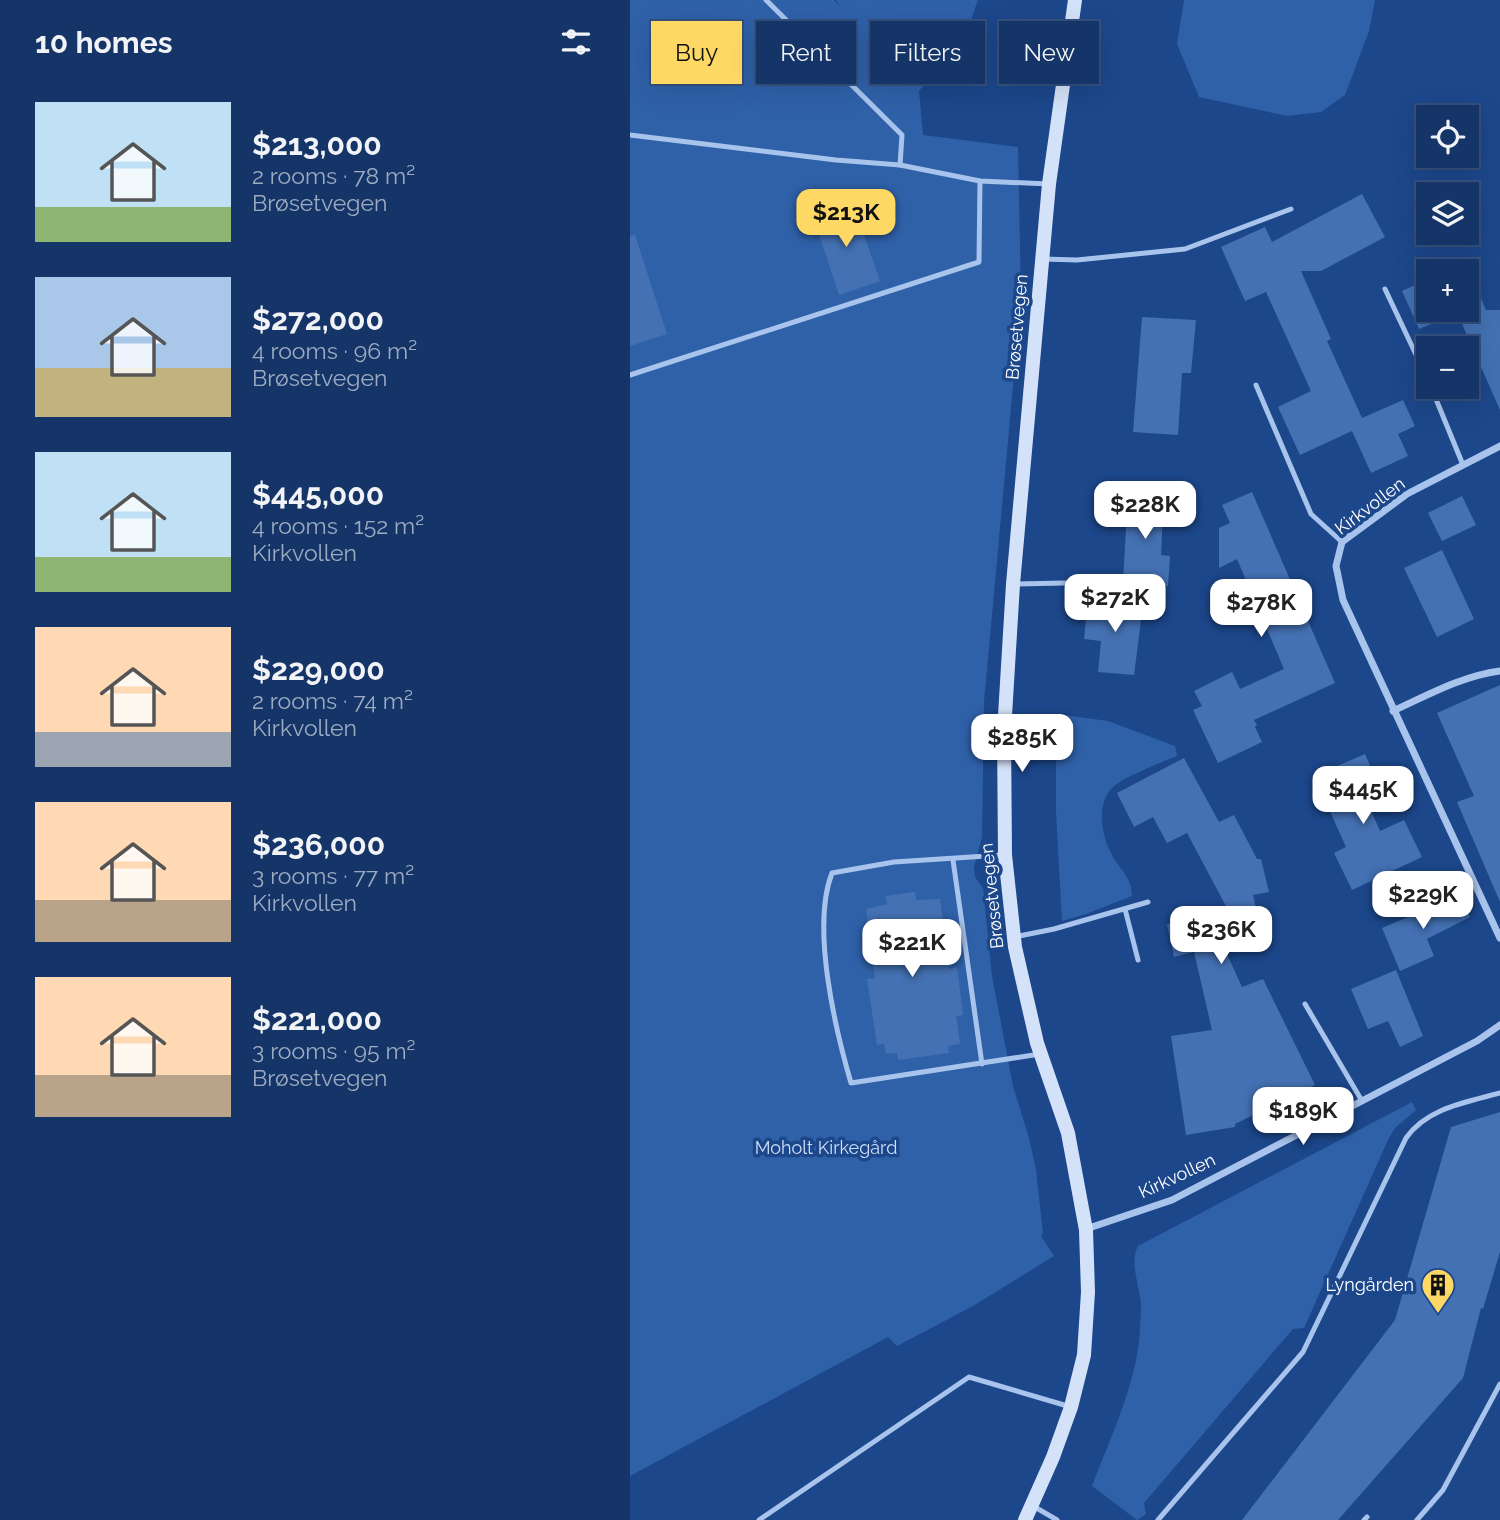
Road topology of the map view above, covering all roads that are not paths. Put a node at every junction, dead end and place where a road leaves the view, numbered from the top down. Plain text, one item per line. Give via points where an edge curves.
1 (766, 0) edge
2 (1075, 0) edge
3 (630, 135) edge
4 (900, 165) junction
5 (980, 181) junction
6 (1049, 184) junction
7 (1291, 209) dead end
8 (1042, 259) junction
9 (1385, 289) dead end
10 (1416, 355) edge
11 (630, 375) edge
12 (1256, 384) dead end
13 (1436, 399) edge
14 (1500, 446) edge
15 (1463, 465) junction
16 (1342, 542) junction
17 (1112, 582) dead end
18 (1013, 584) junction
19 (1500, 671) edge
20 (1394, 711) junction
21 (1005, 855) junction
22 (953, 860) junction
23 (1148, 902) dead end
24 (1125, 909) junction
25 (1014, 937) junction
26 (1500, 938) edge
27 (1138, 960) dead end
28 (1305, 1004) dead end
29 (1500, 1025) edge
30 (1040, 1054) junction
31 (982, 1064) junction
32 (1500, 1093) edge
33 (1362, 1101) junction
34 (1086, 1230) junction
35 (1500, 1384) edge
36 (1071, 1406) junction
37 (1033, 1506) junction
38 (759, 1520) edge
39 (1025, 1520) edge
40 (1057, 1520) edge
41 (1158, 1520) edge
42 (1417, 1520) edge

1 - 4 lane via 902,135
2 - 6 street, Brøsetvegen
3 - 4 lane
4 - 5 lane
5 - 6 lane
5 - 11 lane via 979,262
6 - 8 street, Brøsetvegen
7 - 8 lane via 1185,249
8 - 18 street, Brøsetvegen
9 - 10 lane
12 - 16 lane via 1311,514
13 - 15 lane
14 - 15 street, Kirkvollen
15 - 16 street, Kirkvollen via 1407,495
16 - 20 street, Kirkvollen via 1336,566 1343,600
17 - 18 lane
18 - 21 street, Brøsetvegen via 1004,732
19 - 20 street via 1439,690
20 - 26 street, Kirkvollen
21 - 22 lane
21 - 25 street, Brøsetvegen
22 - 31 lane
22 - 31 lane via 894,862 832,873 825,891 823,922 831,1001 851,1083
23 - 24 lane
24 - 25 lane
24 - 27 lane
25 - 30 street, Brøsetvegen
28 - 33 lane
29 - 33 street, Kirkvollen
30 - 31 lane
30 - 34 street, Brøsetvegen via 1068,1133
32 - 41 lane via 1445,1109 1415,1125 1303,1352
33 - 34 street, Kirkvollen via 1172,1200
34 - 36 street, Brøsetvegen via 1084,1354
35 - 42 lane via 1443,1490
36 - 37 street, Brøsetvegen
36 - 38 lane via 969,1377
37 - 39 street, Brøsetvegen
37 - 40 lane

